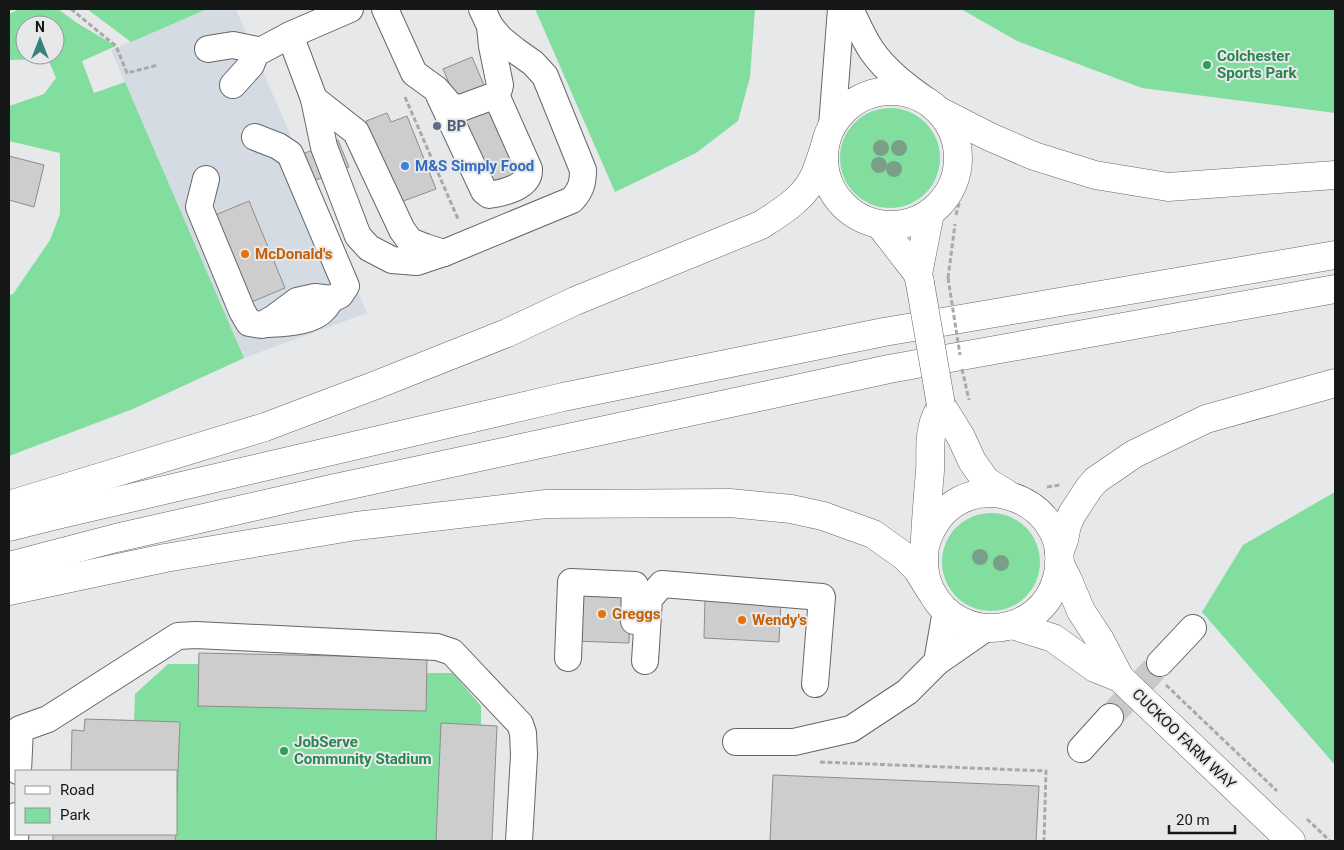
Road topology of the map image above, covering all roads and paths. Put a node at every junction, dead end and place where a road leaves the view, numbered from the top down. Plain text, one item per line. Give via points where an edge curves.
1 (73, 9) edge
2 (350, 9) edge
3 (385, 9) edge
4 (841, 9) edge
5 (850, 9) edge
6 (486, 18) edge
7 (290, 35) junction
8 (208, 49) dead end
9 (260, 50) junction
10 (158, 65) dead end
11 (233, 85) dead end
12 (436, 90) junction
13 (404, 95) dead end
14 (496, 95) junction
15 (314, 99) junction
16 (932, 106) junction
17 (256, 137) dead end
18 (828, 138) junction
19 (967, 145) dead end
20 (1335, 175) edge
21 (206, 179) dead end
22 (930, 213) junction
23 (458, 219) dead end
24 (880, 225) junction
25 (444, 253) junction
26 (1335, 255) edge
27 (919, 278) junction
28 (1335, 289) edge
29 (1335, 383) edge
30 (941, 405) junction
31 (971, 409) dead end
32 (1064, 483) dead end
33 (1041, 488) dead end
34 (1007, 494) junction
35 (9, 505) edge
36 (9, 527) edge
37 (925, 546) junction
38 (1059, 558) junction
39 (9, 566) edge
40 (9, 591) edge
41 (938, 601) junction
42 (999, 627) junction
43 (1193, 628) dead end
44 (568, 658) dead end
45 (937, 662) junction
46 (1160, 663) tunnel mouth
47 (1120, 678) junction
48 (815, 684) dead end
49 (1110, 717) tunnel mouth
50 (736, 742) dead end
51 (1080, 749) dead end
52 (817, 762) dead end
53 (18, 770) edge
54 (519, 841) edge
55 (1044, 841) edge
56 (1291, 841) edge

1 - 10 path via 116,46 126,73
2 - 7 street
3 - 12 street via 414,73
4 - 18 street
5 - 16 street via 881,63
6 - 14 street via 500,86
6 - 25 street via 500,38 545,76 583,170 583,181 580,192 572,200
7 - 9 street
7 - 15 street
8 - 9 street via 233,45
9 - 11 street
12 - 14 street via 458,109
12 - 14 street via 484,191 489,195 519,186 529,175
13 - 23 path
15 - 25 street via 356,132 410,241
15 - 25 street via 324,147 358,236 369,248 392,260 417,262
16 - 18 main road via 899,91 872,93 849,106
16 - 20 main road via 1034,156 1095,175 1168,187
16 - 22 main road via 952,129 958,149 958,167 944,200
17 - 21 street via 290,154 346,286 340,295 331,299 315,296 297,301 262,325 249,323 200,207
18 - 24 main road via 824,170 832,190 844,206 861,218
18 - 35 main road via 812,182 803,194 761,225 575,300 507,333 274,423
19 - 31 path, bridge via 968,167 957,209 948,278
22 - 24 main road via 907,224
22 - 27 main road
24 - 27 main road
26 - 36 main road via 884,332 563,397
27 - 30 main road, bridge
28 - 39 main road via 879,371 331,489
29 - 38 main road via 1206,419 1134,454 1089,488 1067,525
30 - 34 main road via 986,481
30 - 37 main road via 932,430
32 - 33 path
34 - 37 main road via 978,494 954,504 935,522
34 - 38 main road via 1026,502 1042,516 1053,533
37 - 41 main road via 924,569
38 - 42 main road via 1054,587 1046,601 1034,613
38 - 47 main road, CUCKOO FARM WAY via 1080,611
40 - 41 main road via 165,558 356,526 546,504 730,502 823,516 873,534 917,569
41 - 42 main road via 953,616 968,624
41 - 45 street
42 - 45 street
42 - 47 main road, CUCKOO FARM WAY via 1053,638 1095,668
43 - 46 street
44 - 48 street via 571,582 635,585 639,661 649,598 662,584 822,597
45 - 50 street via 907,692 851,729 794,742
47 - 56 main road, CUCKOO FARM WAY
49 - 51 street
52 - 55 path via 1046,770
53 - 54 street via 20,729 48,719 178,636 437,647 452,652 520,724 524,755

